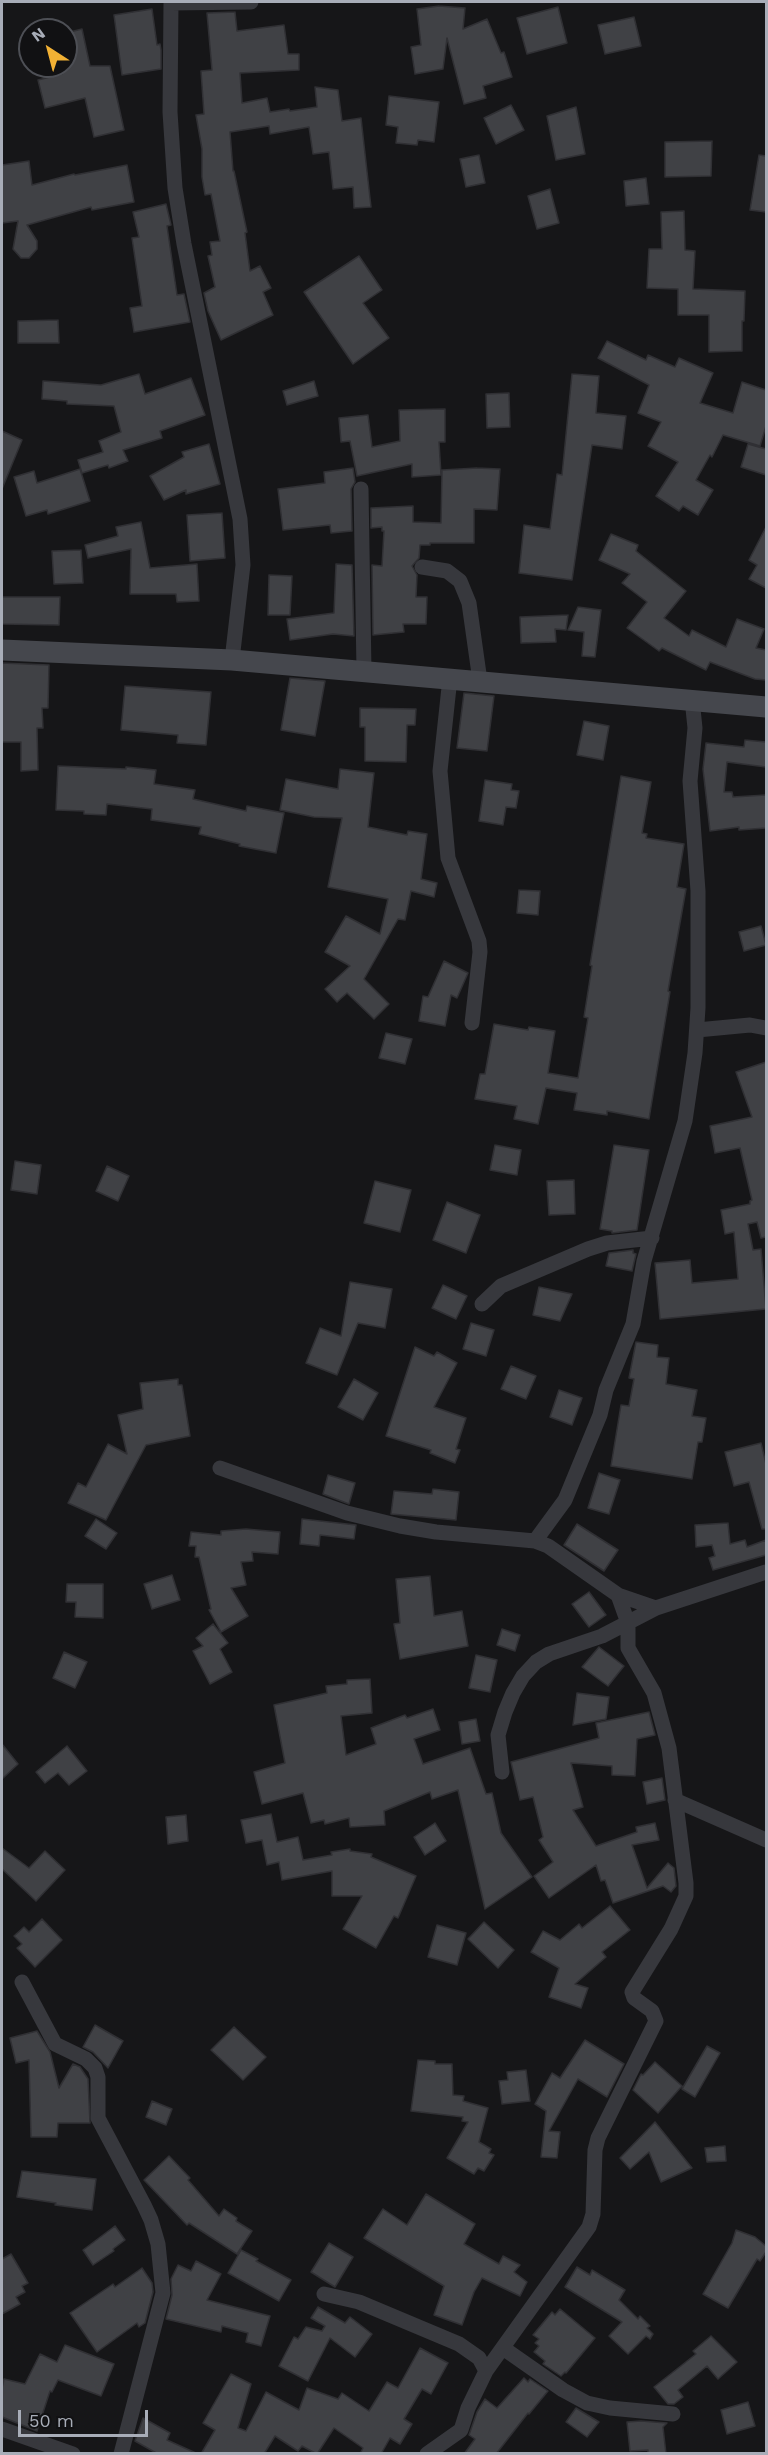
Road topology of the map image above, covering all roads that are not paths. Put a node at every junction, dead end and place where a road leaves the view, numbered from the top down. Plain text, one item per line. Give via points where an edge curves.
1 (171, 2) edge
2 (251, 2) edge
3 (362, 489) dead end
4 (423, 567) dead end
5 (2, 650) edge
6 (232, 660) junction
7 (364, 671) junction
8 (450, 678) junction
9 (480, 681) junction
10 (692, 699) junction
11 (766, 707) edge
12 (472, 1023) dead end
13 (766, 1028) edge
14 (697, 1030) junction
15 (652, 1238) junction
16 (482, 1304) dead end
17 (220, 1468) dead end
18 (535, 1541) junction
19 (766, 1572) edge
20 (618, 1595) junction
21 (656, 1608) junction
22 (628, 1623) junction
23 (502, 1772) dead end
24 (675, 1800) junction
25 (766, 1840) edge
26 (22, 1982) dead end
27 (324, 2294) dead end
28 (503, 2348) junction
29 (486, 2371) junction
30 (674, 2414) dead end
31 (2, 2429) edge
32 (73, 2454) edge
33 (121, 2454) edge
34 (427, 2454) edge

1 - 2 street
1 - 6 street via 170,112 175,188 240,519 243,565
3 - 7 street
4 - 9 street via 447,571 460,581 469,603
5 - 6 main road
6 - 7 main road
7 - 8 main road
8 - 9 main road
8 - 12 street via 440,771 448,858 479,941
9 - 10 main road
10 - 11 main road
10 - 14 street via 695,728 690,781 698,891
13 - 14 street via 750,1025
14 - 15 street via 685,1121
15 - 16 street via 588,1249 501,1286
15 - 18 street via 633,1324 600,1415 565,1500
17 - 18 street via 347,1513 400,1526
18 - 20 street
19 - 21 street
20 - 21 street
20 - 22 street
21 - 22 street
22 - 23 street via 549,1654 523,1676 498,1735
22 - 24 street via 628,1648 654,1693 669,1748
24 - 25 street
24 - 28 street via 686,1896 671,1929 632,1992 652,2011 656,2022 598,2138 589,2226
26 - 33 street via 55,2044 86,2059 95,2068 99,2077 98,2118 144,2205 158,2244 163,2293
27 - 29 street via 359,2302 459,2343 479,2358
28 - 29 street
28 - 30 street via 587,2403
29 - 34 street via 461,2430
31 - 32 street

